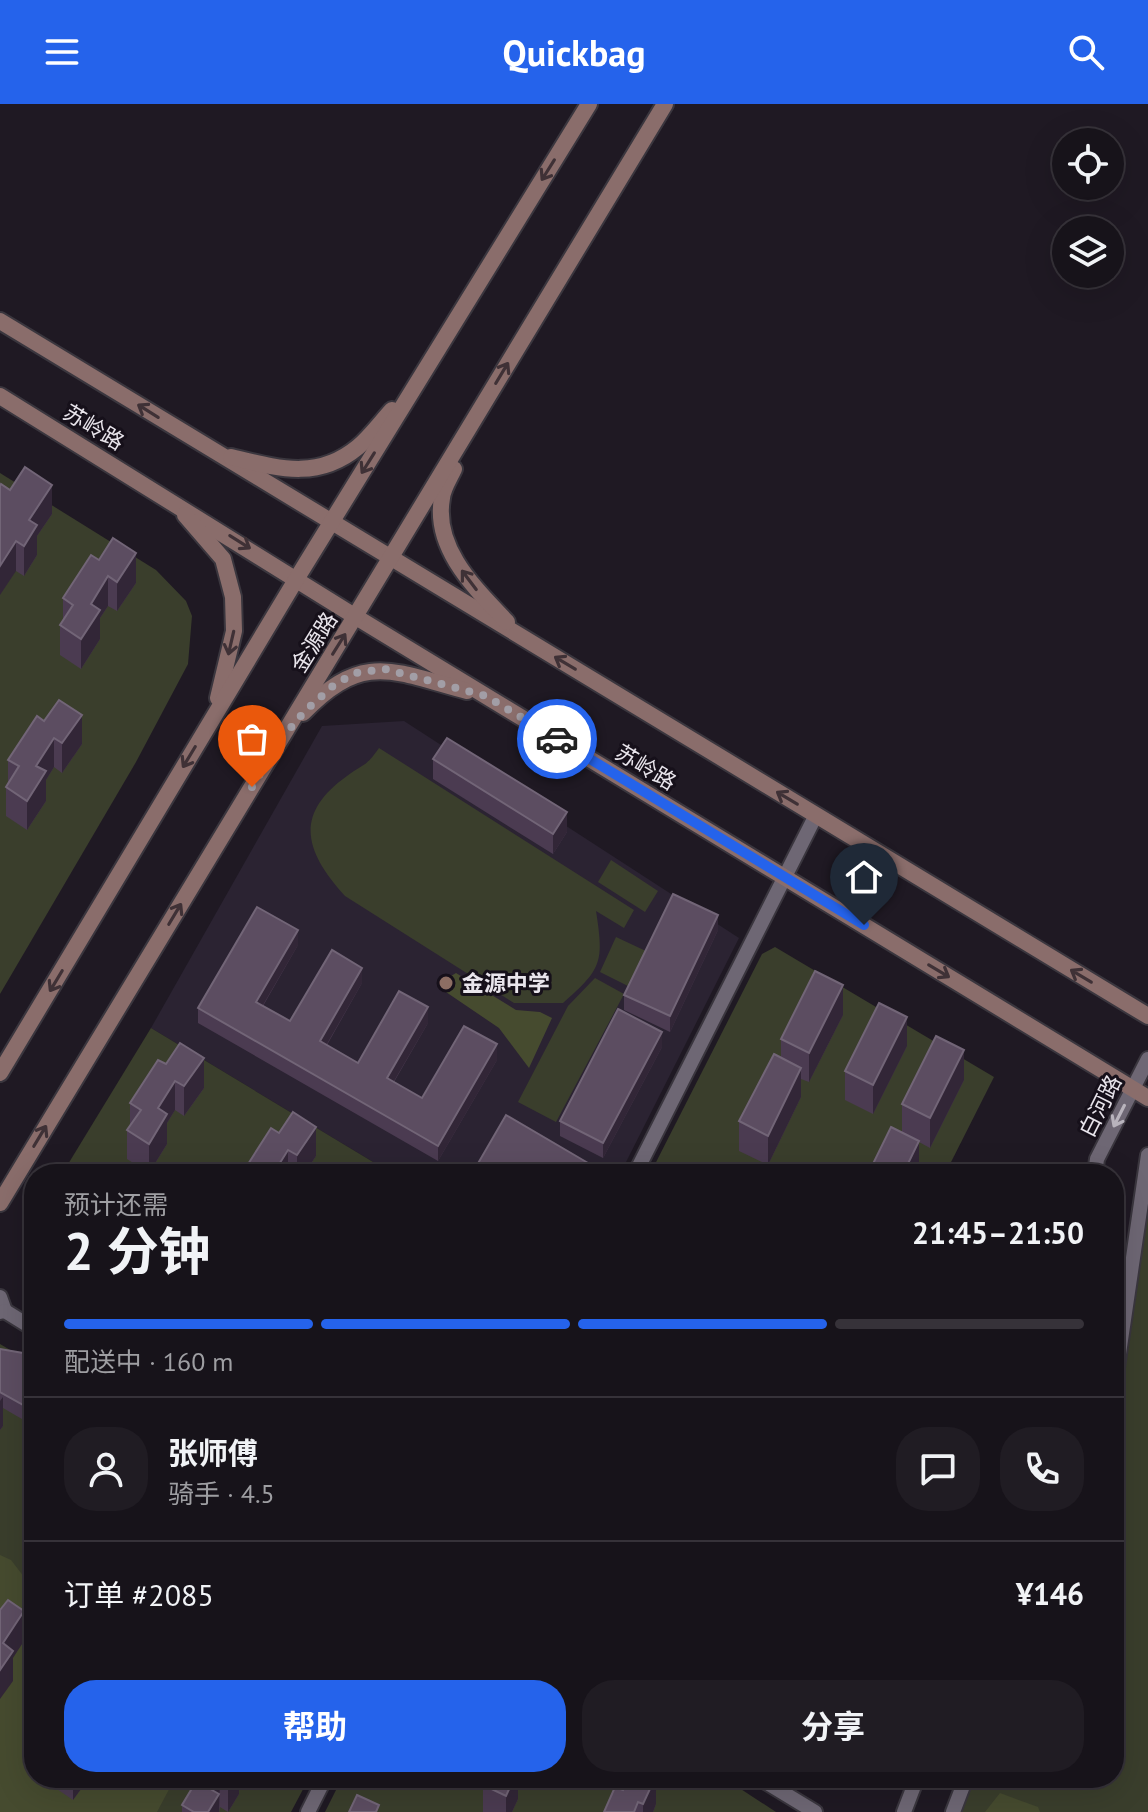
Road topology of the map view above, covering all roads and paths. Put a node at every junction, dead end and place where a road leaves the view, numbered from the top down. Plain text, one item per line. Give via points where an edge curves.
1 (589, 104) edge
2 (665, 104) edge
3 (0, 321) edge
4 (420, 379) junction
5 (0, 396) edge
6 (478, 413) junction
7 (214, 453) junction
8 (173, 501) junction
9 (331, 523) junction
10 (390, 558) junction
11 (297, 578) junction
12 (356, 617) junction
13 (522, 637) junction
14 (486, 696) junction
15 (214, 716) junction
16 (281, 739) junction
17 (816, 815) junction
18 (783, 876) junction
19 (1148, 1016) edge
20 (1148, 1059) edge
21 (0, 1073) edge
22 (1133, 1089) junction
23 (1148, 1098) edge
24 (1148, 1155) edge
25 (640, 1164) edge
26 (1096, 1164) edge
27 (0, 1203) edge
28 (2, 1307) edge
29 (1124, 1319) edge
30 (24, 1322) edge
31 (320, 1788) edge
32 (775, 1788) edge
33 (913, 1788) edge
34 (962, 1788) edge
35 (308, 1812) edge
36 (815, 1812) edge
37 (904, 1812) edge
38 (953, 1812) edge

1 -> 4 main road
6 -> 2 main road, 金源路
7 -> 3 main road, 苏岭路
4 - 7 main road via 358,447 323,467 285,470
4 -> 9 main road
5 - 8 main road, 苏岭路
6 - 10 main road, 金源路
13 -> 6 main road via 473,586 452,556 442,523 442,497
7 - 9 main road, 苏岭路
8 -> 11 main road, 苏岭路
8 -> 15 main road via 223,559 233,597 234,631
9 - 10 main road, 苏岭路
9 - 11 main road
10 - 12 main road, 金源路
10 - 13 main road, 苏岭路
11 - 12 main road, 苏岭路
11 - 15 main road
12 - 14 main road, 苏岭路
16 -> 12 main road, 金源路
17 -> 13 main road, 苏岭路
14 - 16 main road via 385,669 355,673 334,685
14 - 18 main road, 苏岭路
15 -> 21 main road
27 -> 16 main road, 金源路
17 - 18 street
19 -> 17 main road, 苏岭路
18 -> 22 main road, 苏岭路
18 - 25 street
20 - 22 street, 白河路
22 - 23 main road, 苏岭路
22 -> 26 street, 白河路
24 - 29 street
28 - 30 street
31 - 35 street
32 - 36 street
33 - 37 street
34 - 38 street

